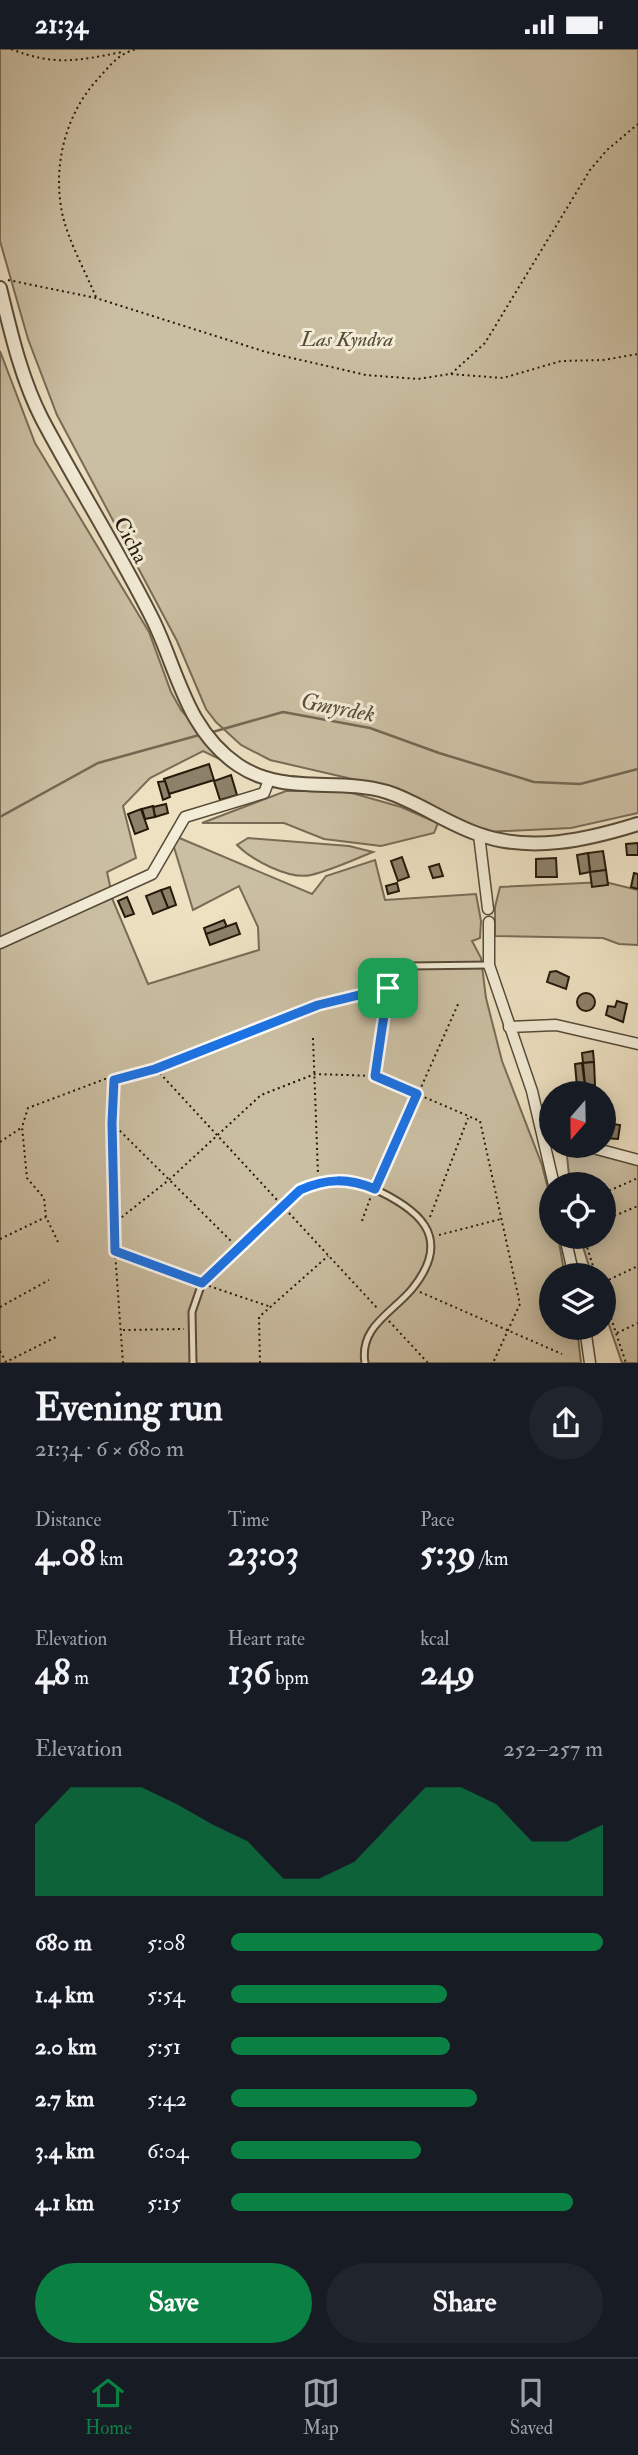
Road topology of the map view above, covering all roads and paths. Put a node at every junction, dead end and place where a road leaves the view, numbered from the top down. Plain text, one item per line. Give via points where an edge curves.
1 (11, 49) edge
2 (136, 49) edge
3 (123, 52) junction
4 (638, 124) edge
5 (0, 278) edge
6 (0, 288) edge
7 (96, 298) junction
8 (638, 354) edge
9 (450, 374) junction
10 (269, 780) junction
11 (638, 824) edge
12 (479, 835) junction
13 (488, 909) dead end
14 (489, 922) dead end
15 (0, 943) edge
16 (489, 965) junction
17 (408, 966) joint
18 (388, 988) junction
19 (459, 1002) dead end
20 (509, 1027) junction
21 (313, 1038) dead end
22 (638, 1044) edge
23 (155, 1069) junction
24 (315, 1074) junction
25 (375, 1076) junction
26 (114, 1080) junction
27 (417, 1094) junction
28 (469, 1117) junction
29 (112, 1123) junction
30 (22, 1127) junction
31 (217, 1136) junction
32 (0, 1142) edge
33 (616, 1154) edge
34 (638, 1160) edge
35 (551, 1172) edge
36 (638, 1178) edge
37 (170, 1179) junction
38 (318, 1182) junction
39 (616, 1188) edge
40 (374, 1189) junction
41 (282, 1206) junction
42 (638, 1206) edge
43 (616, 1215) edge
44 (46, 1217) junction
45 (502, 1219) junction
46 (362, 1221) dead end
47 (424, 1222) junction
48 (113, 1224) junction
49 (431, 1237) junction
50 (0, 1238) edge
51 (58, 1242) dead end
52 (238, 1248) junction
53 (115, 1251) junction
54 (329, 1256) junction
55 (638, 1266) edge
56 (616, 1276) edge
57 (49, 1280) dead end
58 (202, 1283) junction
59 (413, 1289) junction
60 (0, 1307) edge
61 (271, 1307) junction
62 (384, 1316) junction
63 (638, 1323) edge
64 (192, 1329) junction
65 (121, 1330) junction
66 (508, 1331) junction
67 (616, 1333) joint
68 (56, 1337) dead end
69 (587, 1340) edge
70 (0, 1351) edge
71 (562, 1354) dead end
72 (123, 1363) edge
73 (193, 1363) edge
74 (260, 1363) edge
75 (365, 1363) edge
76 (428, 1363) edge
77 (493, 1363) edge
78 (590, 1363) edge
79 (626, 1363) edge

1 - 3 path via 38,60 68,63
2 - 3 path
3 - 7 path via 88,90 65,135 59,171 63,217
4 - 9 path via 590,170 485,342
5 - 7 path
6 - 10 street, Cicha via 17,355 42,418 154,622 185,702 209,739 239,766
7 - 9 path via 267,352 366,375 418,379
8 - 9 path via 561,361 503,378
10 - 12 street, Cicha via 386,792
10 - 15 street via 264,793 184,817 152,874
11 - 12 street, Cicha via 567,842 514,843
12 - 13 street
14 - 16 street
16 - 17 lane
16 - 20 street
17 - 18 path
18 - 23 path via 318,1005
18 - 25 path
19 - 27 path
20 - 22 street via 556,1025
20 - 35 street via 532,1091
21 - 24 path
23 - 26 path
23 - 31 path
24 - 25 path
24 - 31 path via 261,1095
24 - 38 path
25 - 27 path
26 - 29 path
26 - 30 path via 105,1079 27,1108
27 - 28 path
27 - 40 path
28 - 45 path via 480,1121
28 - 47 path
29 - 37 path
29 - 48 path
30 - 32 path
30 - 44 path via 27,1178 44,1198
31 - 37 path
31 - 41 path
33 - 34 street
36 - 39 path
37 - 48 path
37 - 52 path
38 - 40 lane via 354,1181
38 - 41 lane
40 - 46 path
40 - 47 lane
41 - 52 lane
41 - 54 path
42 - 43 path
44 - 50 path
44 - 51 path
45 - 49 path
45 - 66 path via 520,1304
47 - 49 lane
48 - 53 path
49 - 59 lane via 432,1252
52 - 58 lane
53 - 58 path
53 - 65 path
54 - 61 path
54 - 62 path
55 - 56 path
57 - 60 path
58 - 61 path
58 - 64 lane via 192,1312
59 - 62 lane
59 - 66 path
61 - 74 path via 259,1317
62 - 75 lane via 365,1342
62 - 76 path
63 - 67 path
64 - 65 path
64 - 73 lane
65 - 72 path
66 - 71 path
66 - 77 path
67 - 79 path
68 - 70 path via 6,1362
69 - 78 street

